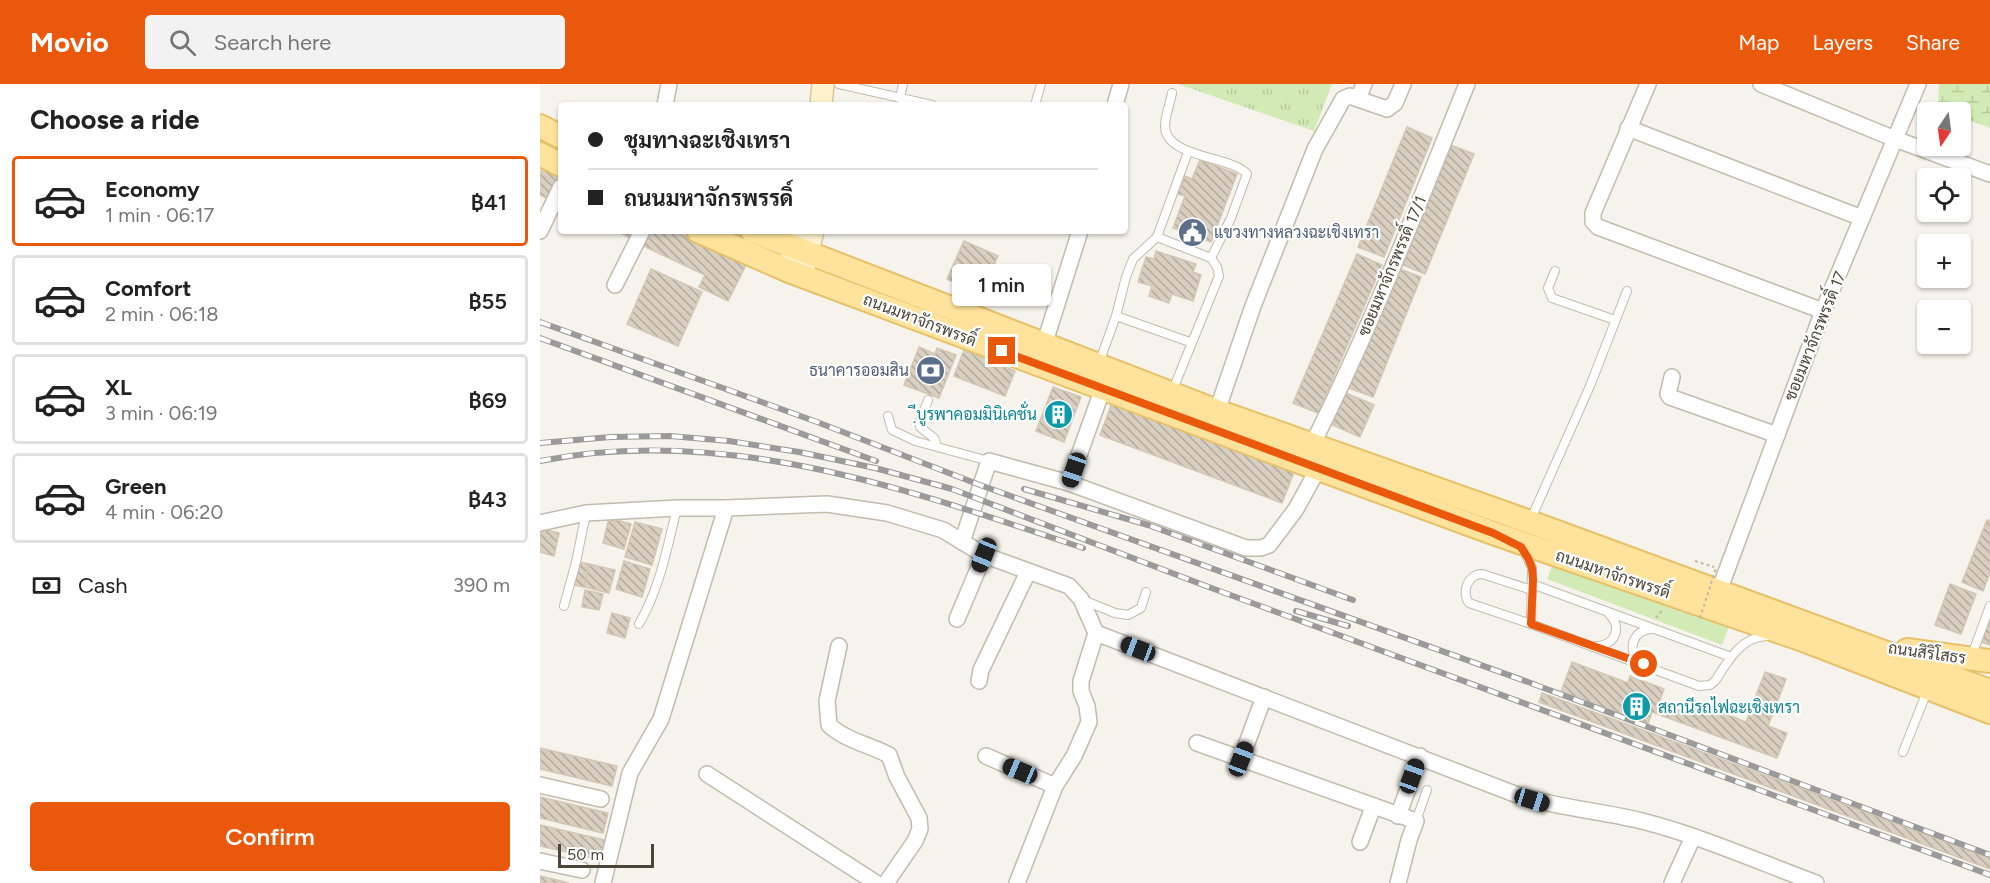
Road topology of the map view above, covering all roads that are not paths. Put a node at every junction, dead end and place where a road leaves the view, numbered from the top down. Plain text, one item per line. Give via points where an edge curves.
1 (669, 84) edge
2 (823, 84) edge
3 (839, 84) edge
4 (903, 84) edge
5 (1041, 84) edge
6 (1121, 84) edge
7 (1364, 84) edge
8 (1403, 84) edge
9 (1467, 84) edge
10 (1648, 84) edge
11 (1761, 84) edge
12 (1918, 84) edge
13 (1172, 93) dead end
14 (900, 98) junction
15 (1358, 99) junction
16 (666, 102) edge
17 (821, 102) edge
18 (918, 102) edge
19 (1036, 102) edge
20 (1116, 102) edge
21 (540, 126) edge
22 (1628, 128) junction
23 (558, 135) edge
24 (1895, 139) junction
25 (1188, 152) junction
26 (540, 154) edge
27 (558, 163) edge
28 (1990, 174) edge
29 (558, 193) edge
30 (1862, 218) junction
31 (540, 231) edge
32 (640, 234) edge
33 (705, 234) edge
34 (763, 234) edge
35 (1079, 234) edge
36 (1157, 237) junction
37 (799, 244) edge
38 (1211, 258) junction
39 (1555, 271) dead end
40 (795, 274) junction
41 (615, 285) dead end
42 (1627, 291) dead end
43 (1823, 311) junction
44 (1116, 316) junction
45 (1616, 320) junction
46 (1190, 342) junction
47 (1044, 345) junction
48 (1098, 366) junction
49 (1672, 377) dead end
50 (1103, 388) junction
51 (1171, 394) junction
52 (928, 400) dead end
53 (1217, 411) junction
54 (888, 416) dead end
55 (1777, 435) junction
56 (1312, 445) junction
57 (937, 446) junction
58 (989, 461) junction
59 (1318, 469) junction
60 (1069, 483) junction
61 (677, 508) junction
62 (726, 508) junction
63 (585, 513) junction
64 (1530, 522) junction
65 (540, 524) edge
66 (1493, 533) junction
67 (962, 542) junction
68 (984, 555) junction
69 (1028, 572) junction
70 (1532, 587) junction
71 (1719, 591) junction
72 (1146, 592) dead end
73 (1081, 599) junction
74 (564, 606) dead end
75 (1990, 606) edge
76 (1606, 612) junction
77 (957, 619) dead end
78 (639, 624) dead end
79 (1531, 624) junction
80 (1656, 630) junction
81 (1096, 633) junction
82 (1809, 633) junction
83 (1864, 644) junction
84 (839, 646) dead end
85 (1595, 646) junction
86 (1731, 657) junction
87 (1980, 660) edge
88 (1644, 664) junction
89 (978, 681) dead end
90 (1928, 688) junction
91 (1990, 690) edge
92 (1264, 697) junction
93 (1990, 712) edge
94 (1197, 743) dead end
95 (1903, 752) dead end
96 (986, 756) dead end
97 (1420, 756) junction
98 (1241, 759) junction
99 (707, 774) dead end
100 (540, 785) edge
101 (1055, 786) junction
102 (1427, 790) dead end
103 (601, 799) dead end
104 (1373, 807) junction
105 (1398, 816) junction
106 (1416, 821) junction
107 (1693, 837) junction
108 (1360, 842) dead end
109 (540, 861) edge
110 (582, 870) dead end
111 (875, 882) edge
112 (603, 883) edge
113 (1017, 883) edge
114 (1398, 883) edge
115 (1672, 883) edge
116 (1816, 883) edge

1 - 16 street
2 - 17 street
3 - 14 lane
4 - 14 lane
5 - 19 lane
6 - 20 street
7 - 15 street
8 - 15 street via 1395,103 1388,108
9 - 56 street, ซอยมหาจักรพรรดิ์ 17/1 via 1363,337
10 - 22 street
11 - 24 street
12 - 24 street, ซอยมหาจักรพรรดิ์ 17
13 - 25 lane via 1165,127 1171,139
14 - 18 lane
15 - 53 street via 1343,99 1316,149 1253,306
21 - 23 main road
22 - 30 street
22 - 43 street via 1593,213 1593,222
24 - 28 street
24 - 30 street, ซอยมหาจักรพรรดิ์ 17
25 - 36 lane
25 - 38 lane via 1232,165 1247,174
26 - 27 main road
29 - 31 street
30 - 43 street, ซอยมหาจักรพรรดิ์ 17
32 - 41 street
33 - 40 main road, ถนนมหาจักรพรรดิ์
34 - 37 main road, ถนนมหาจักรพรรดิ์
35 - 47 street
36 - 38 lane
36 - 44 lane via 1133,259
37 - 40 street
37 - 47 main road, ถนนมหาจักรพรรดิ์
38 - 46 lane via 1219,276
39 - 45 lane via 1548,288 1552,298
40 - 50 main road, ถนนมหาจักรพรรดิ์
42 - 45 lane
43 - 55 street, ซอยมหาจักรพรรดิ์ 17
44 - 46 lane
44 - 48 lane
45 - 64 lane
46 - 51 lane
47 - 48 main road, ถนนมหาจักรพรรดิ์
48 - 51 main road, ถนนมหาจักรพรรดิ์
49 - 55 street via 1670,398
50 - 59 main road, ถนนมหาจักรพรรดิ์
50 - 60 street
51 - 53 main road, ถนนมหาจักรพรรดิ์
52 - 57 lane via 920,427 934,438
53 - 56 main road, ถนนมหาจักรพรรดิ์
54 - 57 lane via 892,430
55 - 71 street, ซอยมหาจักรพรรดิ์ 17
56 - 64 main road, ถนนมหาจักรพรรดิ์
57 - 58 lane
58 - 60 street
58 - 67 street
59 - 60 street via 1296,509 1269,544 1253,549
59 - 66 main road, ถนนมหาจักรพรรดิ์
61 - 62 street
61 - 63 street
61 - 78 lane via 661,575
62 - 67 street via 827,504 887,513 944,530
62 - 112 street via 661,719 630,773
63 - 65 street
63 - 74 lane
64 - 71 main road, ถนนมหาจักรพรรดิ์
66 - 70 lane via 1521,547 1532,568
66 - 82 main road, ถนนมหาจักรพรรดิ์
67 - 68 street
68 - 69 street
68 - 77 street
69 - 73 street via 1070,586
69 - 89 street
70 - 76 lane
70 - 79 lane
70 - 79 lane via 1474,574 1465,592 1469,603
71 - 82 main road, ถนนมหาจักรพรรดิ์
72 - 73 lane via 1141,608 1128,615
73 - 81 street
75 - 87 lane
76 - 80 lane
76 - 85 lane via 1616,623 1616,635 1604,646
79 - 85 lane
80 - 86 lane
80 - 88 lane via 1640,632 1633,640 1632,652
81 - 92 street
81 - 101 street via 1081,681 1089,722
82 - 83 main road, ถนนมหาจักรพรรดิ์
82 - 86 lane via 1764,636 1751,640
82 - 90 main road, ถนนมหาจักรพรรดิ์
83 - 87 main road, ถนนสิริโสธร
83 - 91 main road, ถนนมหาจักรพรรดิ์
84 - 111 street via 827,702 829,725 836,732 889,755 919,818 915,841
85 - 88 lane
86 - 88 lane via 1715,681 1705,686
90 - 93 main road, ถนนมหาจักรพรรดิ์
90 - 95 lane
92 - 97 street
92 - 98 street
94 - 98 street
96 - 101 street
97 - 105 street
97 - 107 street via 1544,804 1641,820
98 - 104 street
99 - 111 street
100 - 103 street
101 - 113 street
102 - 106 lane
104 - 105 street
104 - 108 street
105 - 106 street
106 - 114 street
107 - 115 street
107 - 116 street
109 - 110 street

